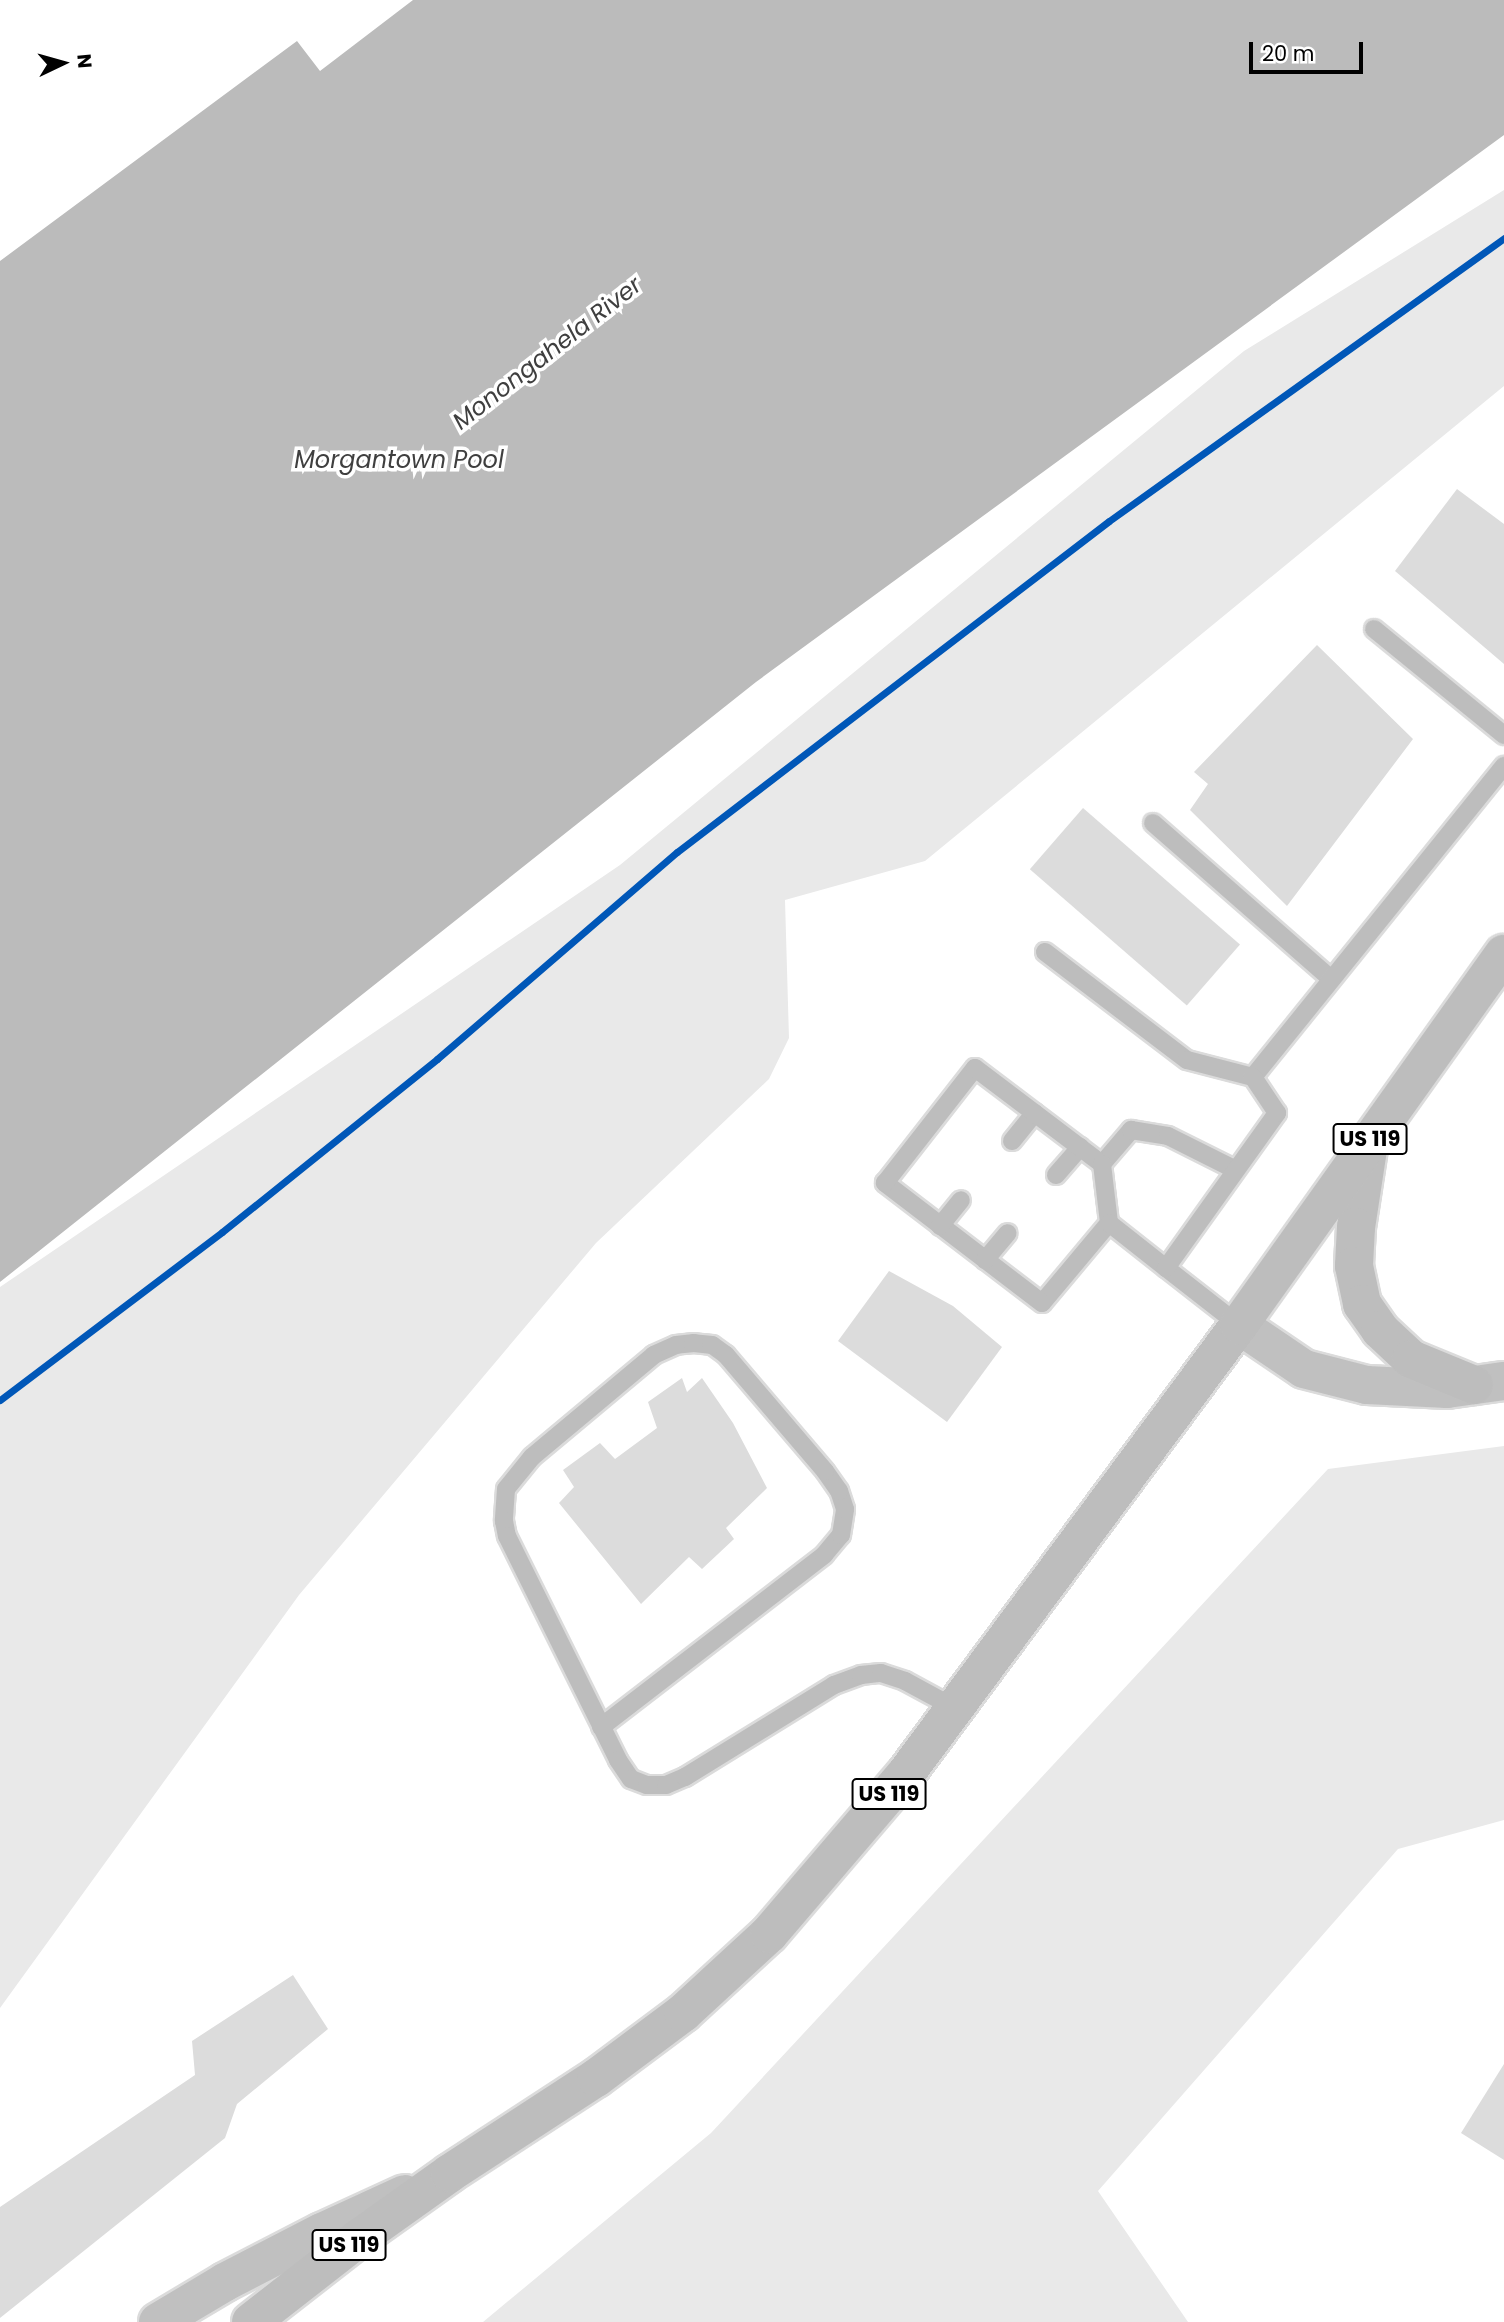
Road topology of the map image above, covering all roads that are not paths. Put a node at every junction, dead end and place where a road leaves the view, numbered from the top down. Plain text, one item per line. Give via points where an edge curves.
1 (1374, 629) dead end
2 (1504, 734) edge
3 (1504, 766) edge
4 (1153, 823) dead end
5 (1045, 952) dead end
6 (1504, 954) edge
7 (1330, 978) junction
8 (1252, 1077) junction
9 (1035, 1113) junction
10 (1370, 1139) junction
11 (1012, 1141) dead end
12 (1080, 1147) junction
13 (1102, 1164) junction
14 (1234, 1169) junction
15 (1056, 1175) dead end
16 (961, 1200) dead end
17 (1109, 1223) junction
18 (940, 1226) junction
19 (1007, 1233) dead end
20 (985, 1260) junction
21 (1166, 1268) junction
22 (1239, 1325) junction
23 (1489, 1383) edge
24 (955, 1708) junction
25 (601, 1727) junction
26 (450, 2173) junction
27 (158, 2322) edge
28 (251, 2322) edge

1 - 2 lane
3 - 7 lane
4 - 7 lane
5 - 8 lane via 1187,1060
6 - 10 main road, US 119
7 - 8 lane
8 - 14 lane via 1277,1113
9 - 11 lane
9 - 12 lane
9 - 18 lane via 975,1068 885,1183
10 - 22 main road, US 119
10 - 23 main road via 1354,1266 1362,1304 1380,1330 1410,1359
12 - 13 lane
12 - 15 lane
13 - 14 lane via 1131,1130 1168,1136
13 - 17 lane
14 - 21 lane
16 - 18 lane
17 - 20 lane via 1042,1303
17 - 21 lane
18 - 20 lane
19 - 20 lane
21 - 22 lane
22 - 23 main road via 1304,1370 1367,1385 1447,1389
22 - 24 main road, US 119
24 - 25 lane via 905,1681 880,1673 860,1675 834,1685 666,1785 631,1779
24 - 26 main road, US 119 via 905,1775 750,1952 683,2013 596,2078
25 - 25 lane via 507,1536 503,1521 506,1489 532,1457 654,1355 676,1345 712,1345 726,1355 825,1471 845,1509 841,1535 824,1555
26 - 27 main road via 321,2232
26 - 28 main road, US 119

